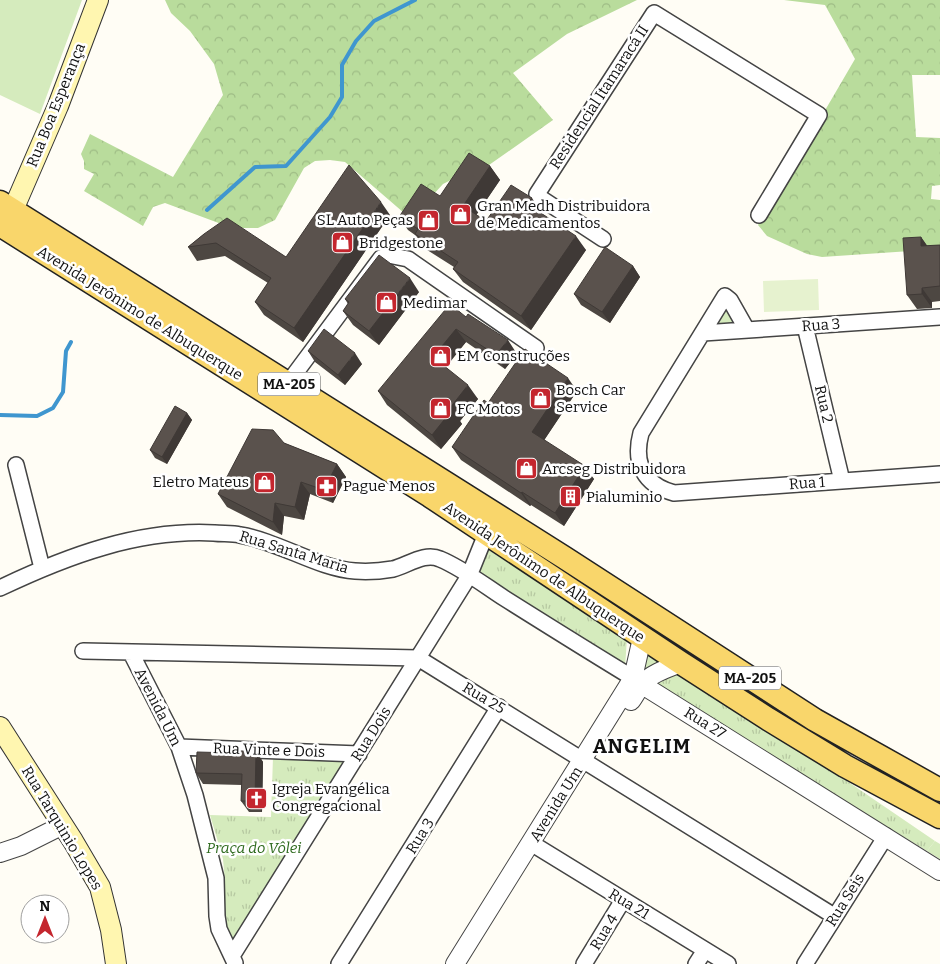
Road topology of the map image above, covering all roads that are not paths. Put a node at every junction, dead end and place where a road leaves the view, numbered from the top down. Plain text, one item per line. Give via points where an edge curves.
1 (98, 0) edge
2 (759, 215) dead end
3 (4, 220) edge
4 (604, 239) dead end
5 (940, 317) edge
6 (805, 326) junction
7 (746, 330) junction
8 (703, 333) junction
9 (536, 348) dead end
10 (288, 383) junction
11 (16, 465) dead end
12 (940, 474) edge
13 (842, 481) junction
14 (486, 534) junction
15 (42, 568) junction
16 (469, 576) junction
17 (0, 588) edge
18 (642, 638) junction
19 (83, 651) dead end
20 (131, 653) junction
21 (418, 658) junction
22 (681, 663) junction
23 (637, 681) junction
24 (499, 707) junction
25 (815, 720) junction
26 (0, 728) edge
27 (179, 747) junction
28 (359, 754) junction
29 (587, 762) junction
30 (940, 790) edge
31 (940, 817) edge
32 (63, 825) junction
33 (886, 836) junction
34 (535, 846) junction
35 (0, 853) edge
36 (940, 871) edge
37 (624, 900) junction
38 (834, 916) junction
39 (705, 950) junction
40 (234, 960) edge
41 (116, 964) edge
42 (339, 964) edge
43 (455, 964) edge
44 (466, 964) edge
45 (584, 964) edge
46 (696, 964) edge
47 (728, 964) edge
48 (805, 964) edge

1 - 3 main road, Rua Boa Esperança via 58,106
2 - 4 street, Residencial Itamaracá II via 819,115 654,13 537,194
3 - 10 main road, Avenida Jerônimo de Albuquerque / MA-205
3 - 14 main road, Avenida Jerônimo de Albuquerque / MA-205
5 - 6 street, Rua 3
6 - 7 street, Rua 3
6 - 13 street, Rua 2
7 - 8 street, Rua 3
7 - 8 street via 726,296
8 - 13 street, Rua 1 via 641,433 639,458 644,474 656,486 674,493
9 - 10 street via 408,259 388,255 381,258
10 - 25 main road, Avenida Jerônimo de Albuquerque / MA-205
11 - 15 street
12 - 13 street, Rua 1
14 - 16 street, Rua Dois
14 - 18 main road, Avenida Jerônimo de Albuquerque / MA-205
15 - 16 street, Rua Santa Maria via 104,547 155,536 197,532 240,535 265,541 354,571 392,569 428,556 440,559
15 - 17 street, Rua Santa Maria
16 - 21 street, Rua Dois
16 - 23 street, Rua 27
18 - 22 main road, Avenida Jerônimo de Albuquerque / MA-205
18 - 23 street, Avenida Um
18 - 25 main road via 649,633 662,635 779,706
19 - 20 street
20 - 21 street
20 - 27 street, Avenida Um
21 - 24 street, Rua 25
21 - 28 street, Rua Dois
22 - 23 street, Avenida Um
22 - 31 main road, Avenida Jerônimo de Albuquerque / MA-205 via 830,757
23 - 29 street, Avenida Um
23 - 33 street, Rua 27
24 - 29 street, Rua 25
24 - 42 street, Rua 3
25 - 30 main road, Avenida Jerônimo de Albuquerque / MA-205
26 - 32 main road, Rua Tarquinio Lopes
27 - 28 street, Rua Vinte e Dois
27 - 40 street, Avenida Um via 216,878 219,929
28 - 40 street, Rua Dois
29 - 34 street, Avenida Um
29 - 38 street, Rua 25
32 - 35 street
32 - 41 main road, Rua Tarquinio Lopes via 100,888 110,922
33 - 36 street, Rua 27
33 - 38 street, Rua Seis
34 - 37 street, Rua 21
34 - 43 street, Avenida Um
34 - 44 street, Avenida Um
37 - 39 street, Rua 21
37 - 45 street, Rua 4
38 - 48 street, Rua Seis
39 - 46 street
39 - 47 street, Rua 21

